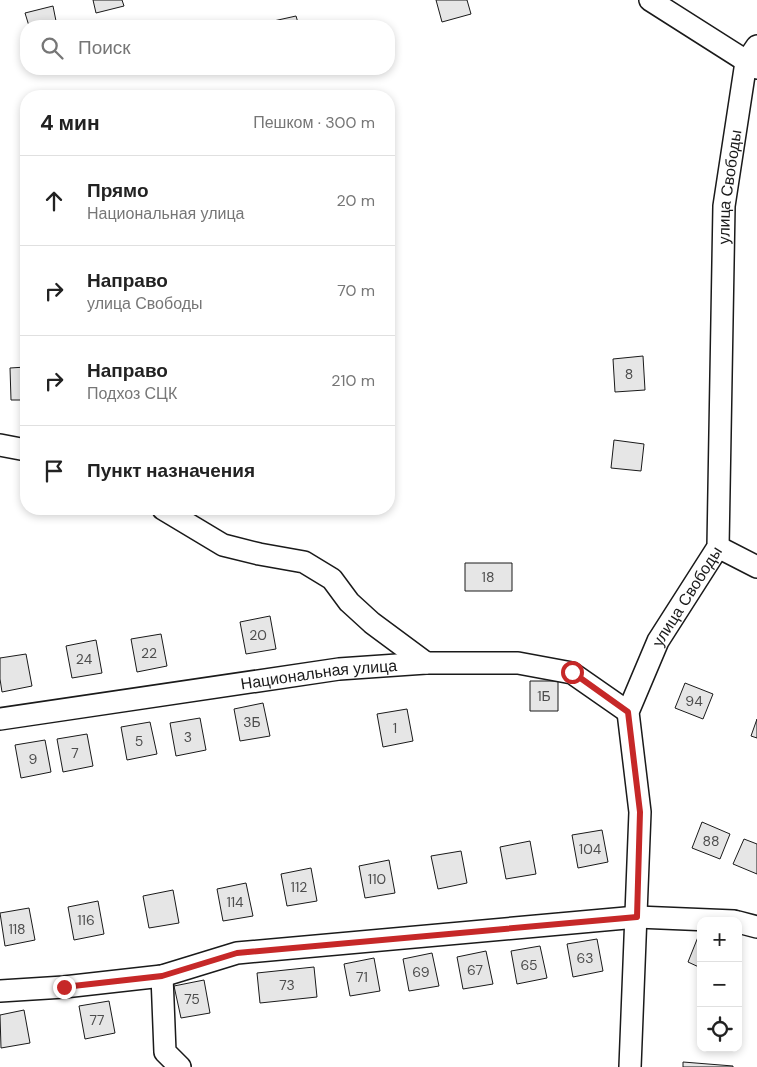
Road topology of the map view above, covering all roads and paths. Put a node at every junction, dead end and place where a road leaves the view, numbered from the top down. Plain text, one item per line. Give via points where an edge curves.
1 (650, 0) edge
2 (753, 59) edge
3 (0, 445) edge
4 (20, 449) edge
5 (173, 515) edge
6 (718, 547) junction
7 (757, 567) edge
8 (426, 663) junction
9 (628, 712) junction
10 (0, 719) edge
11 (637, 917) junction
12 (697, 919) edge
13 (742, 923) edge
14 (757, 927) edge
15 (162, 976) junction
16 (0, 991) edge
17 (180, 1067) edge
18 (630, 1067) edge

1 - 2 street, улица Свободы
2 - 6 street, улица Свободы via 724,206
3 - 4 street
5 - 8 street via 223,545 304,562 332,579 349,602 372,623
6 - 7 street
6 - 9 street, улица Свободы via 658,641
8 - 9 street, Национальная улица via 518,663 572,672
8 - 10 street, Национальная улица via 338,669
9 - 11 street, улица Свободы via 640,812
11 - 12 street
11 - 15 street via 237,953
11 - 18 street, улица Свободы
13 - 14 street
15 - 16 street
15 - 17 street via 165,1052

